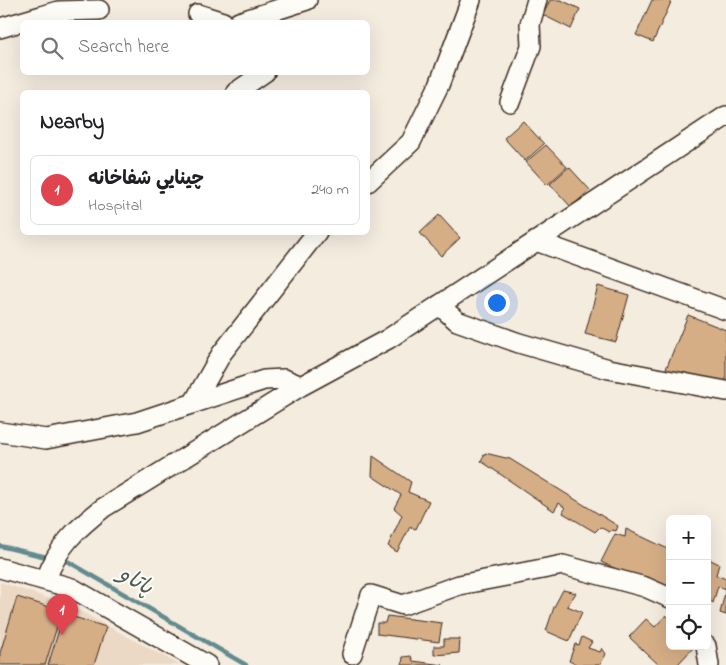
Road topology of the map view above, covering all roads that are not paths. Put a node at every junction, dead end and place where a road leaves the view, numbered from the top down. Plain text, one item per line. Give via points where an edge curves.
1 (307, 0) edge
2 (471, 0) edge
3 (536, 0) edge
4 (56, 6) edge
5 (99, 10) dead end
6 (198, 14) dead end
7 (20, 20) edge
8 (20, 20) edge
9 (217, 20) edge
10 (245, 20) edge
11 (0, 28) edge
12 (258, 75) edge
13 (239, 90) edge
14 (510, 102) dead end
15 (726, 116) edge
16 (370, 180) edge
17 (315, 235) edge
18 (536, 241) junction
19 (439, 305) junction
20 (726, 310) edge
21 (301, 386) junction
22 (726, 391) edge
23 (194, 402) junction
24 (0, 432) edge
25 (53, 563) junction
26 (0, 568) edge
27 (666, 596) edge
28 (707, 650) edge
29 (352, 654) dead end
30 (207, 665) edge
31 (709, 665) edge

1 - 10 street
2 - 16 street via 439,85 411,142
3 - 14 street via 530,24 531,46
4 - 5 street
4 - 8 street
6 - 9 street
7 - 11 street
12 - 13 street
15 - 18 street
17 - 23 street via 222,353
18 - 19 street
18 - 20 street
19 - 21 street via 388,338
19 - 22 street via 457,321 528,345 609,369
21 - 23 street via 284,379 264,380
21 - 25 street via 103,508 76,529
23 - 24 street via 137,422 46,439
25 - 26 street
25 - 30 street via 72,588
27 - 29 street via 645,587 563,565 459,585 403,605 372,595
28 - 31 street

